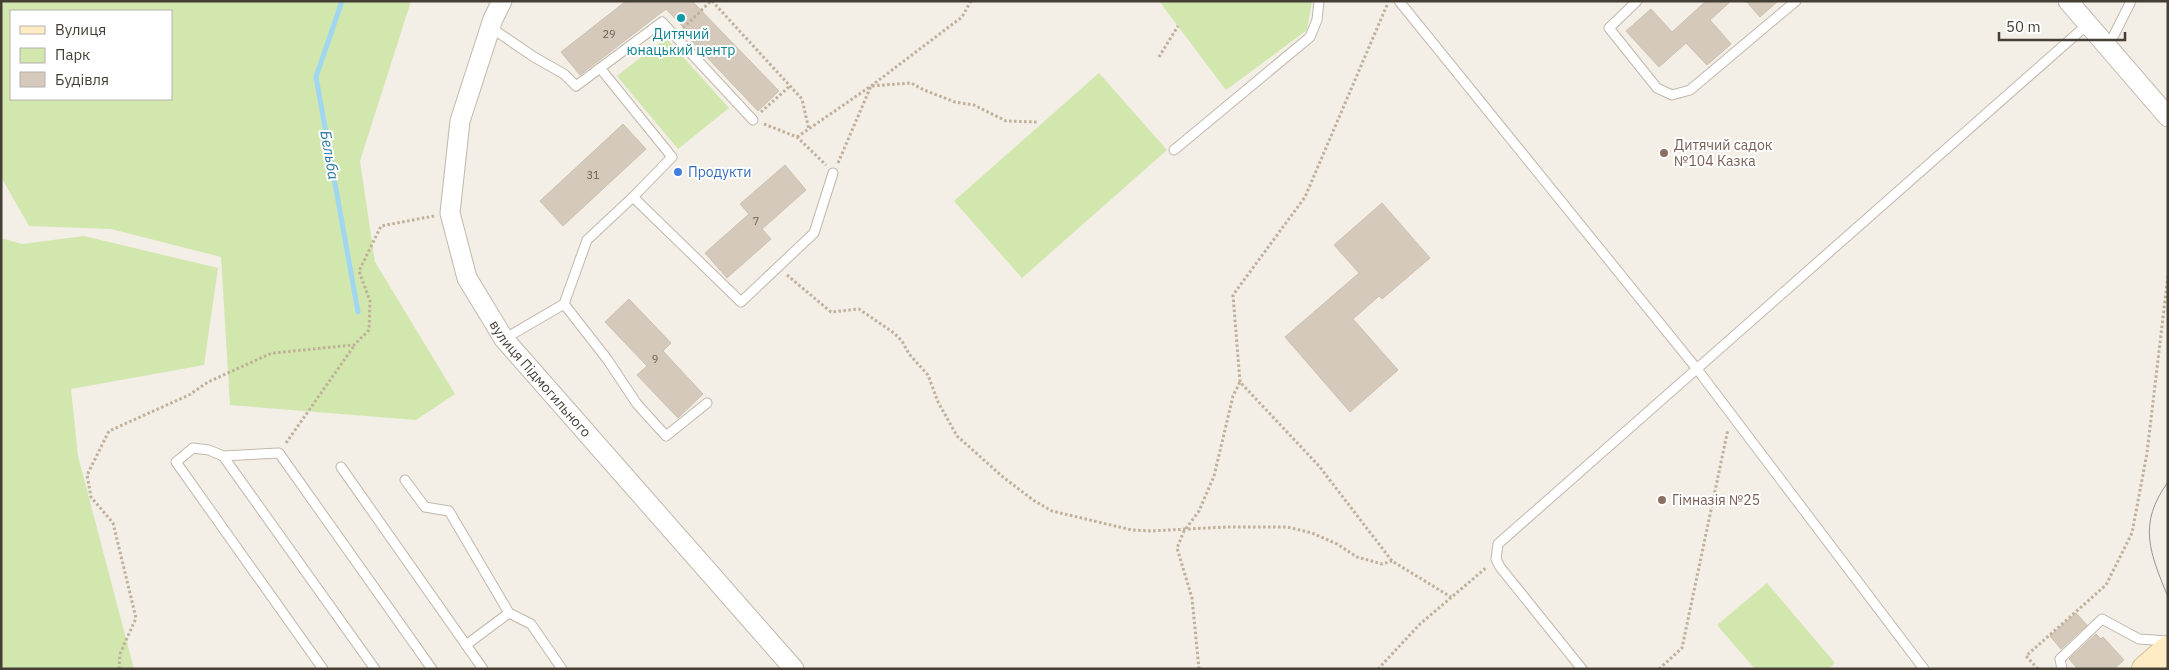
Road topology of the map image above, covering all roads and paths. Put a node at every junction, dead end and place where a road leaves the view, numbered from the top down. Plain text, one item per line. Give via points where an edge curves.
1 (502, 1) edge
2 (711, 1) edge
3 (971, 1) edge
4 (1319, 1) edge
5 (1388, 1) edge
6 (1399, 1) edge
7 (1637, 1) edge
8 (1796, 1) edge
9 (2068, 1) edge
10 (2131, 1) edge
11 (2088, 24) junction
12 (1178, 26) dead end
13 (490, 27) junction
14 (675, 36) junction
15 (2108, 47) junction
16 (1159, 57) dead end
17 (600, 68) junction
18 (790, 86) junction
19 (871, 86) junction
20 (2168, 117) edge
21 (753, 120) junction
22 (1037, 122) dead end
23 (809, 130) junction
24 (797, 137) junction
25 (1174, 150) dead end
26 (834, 173) junction
27 (632, 197) junction
28 (450, 213) junction
29 (778, 267) junction
30 (2168, 275) edge
31 (564, 304) junction
32 (504, 339) junction
33 (354, 345) junction
34 (1697, 369) junction
35 (1240, 382) junction
36 (707, 403) dead end
37 (1731, 414) junction
38 (279, 453) junction
39 (223, 456) junction
40 (341, 467) dead end
41 (405, 480) dead end
42 (1496, 559) junction
43 (1392, 561) junction
44 (1451, 598) junction
45 (509, 613) junction
46 (2168, 641) edge
47 (466, 645) junction
48 (2168, 649) edge
49 (120, 669) edge
50 (323, 669) edge
51 (375, 669) edge
52 (432, 669) edge
53 (483, 669) edge
54 (562, 669) edge
55 (794, 669) edge
56 (1199, 669) edge
57 (1378, 669) edge
58 (1582, 669) edge
59 (1659, 669) edge
60 (1924, 669) edge
61 (2038, 669) edge
62 (2062, 669) edge
63 (2146, 669) edge

1 - 13 street, вулиця Підмогильного
2 - 14 path
2 - 18 path
3 - 19 path via 962,17
4 - 25 lane via 1317,20 1310,37
5 - 35 path via 1305,197 1233,295
6 - 34 lane
7 - 8 lane via 1609,28 1657,88 1672,96 1690,90
9 - 11 street
10 - 15 lane
11 - 15 street
11 - 34 lane
12 - 16 path
13 - 17 lane via 564,74 576,86
13 - 28 street, вулиця Підмогильного via 460,121
14 - 17 lane via 662,22
14 - 21 lane
15 - 20 street
17 - 27 lane via 672,157
18 - 21 path
18 - 23 path via 802,99
19 - 22 path via 911,83 955,102 974,105 1006,121
19 - 23 path
19 - 26 path
21 - 24 path
23 - 24 path
24 - 26 path
26 - 29 lane via 814,234
27 - 29 lane via 741,302
27 - 31 lane via 588,240
28 - 32 street, вулиця Підмогильного via 467,278
28 - 33 path via 381,226 359,271 370,301 369,330
29 - 43 path via 831,312 859,309 894,333 928,375 938,402 957,436 1003,477 1052,511 1132,530 1287,527 1312,533 1356,557 1382,564
30 - 61 path via 2148,453 2132,533 2106,585 2026,656
31 - 32 lane
31 - 36 lane via 637,404 666,436
32 - 55 street, вулиця Підмогильного
33 - 38 path
33 - 49 path via 272,353 109,431 87,475 92,497 113,524 136,618 120,654
34 - 37 lane
34 - 42 lane via 1503,539 1496,550
35 - 43 path via 1319,466
35 - 56 path via 1233,396 1214,476 1199,511 1184,531 1177,548 1192,598
37 - 59 path via 1682,648
37 - 60 lane
38 - 39 lane
38 - 52 lane
39 - 50 lane via 192,448 176,462
39 - 51 lane
40 - 47 lane
41 - 45 lane via 425,507 449,511
42 - 44 path
42 - 58 lane
43 - 44 path
44 - 57 path via 1420,624
45 - 47 lane
45 - 54 lane via 531,624
46 - 62 lane via 2139,639 2102,619 2060,659
47 - 53 lane
48 - 63 main road

